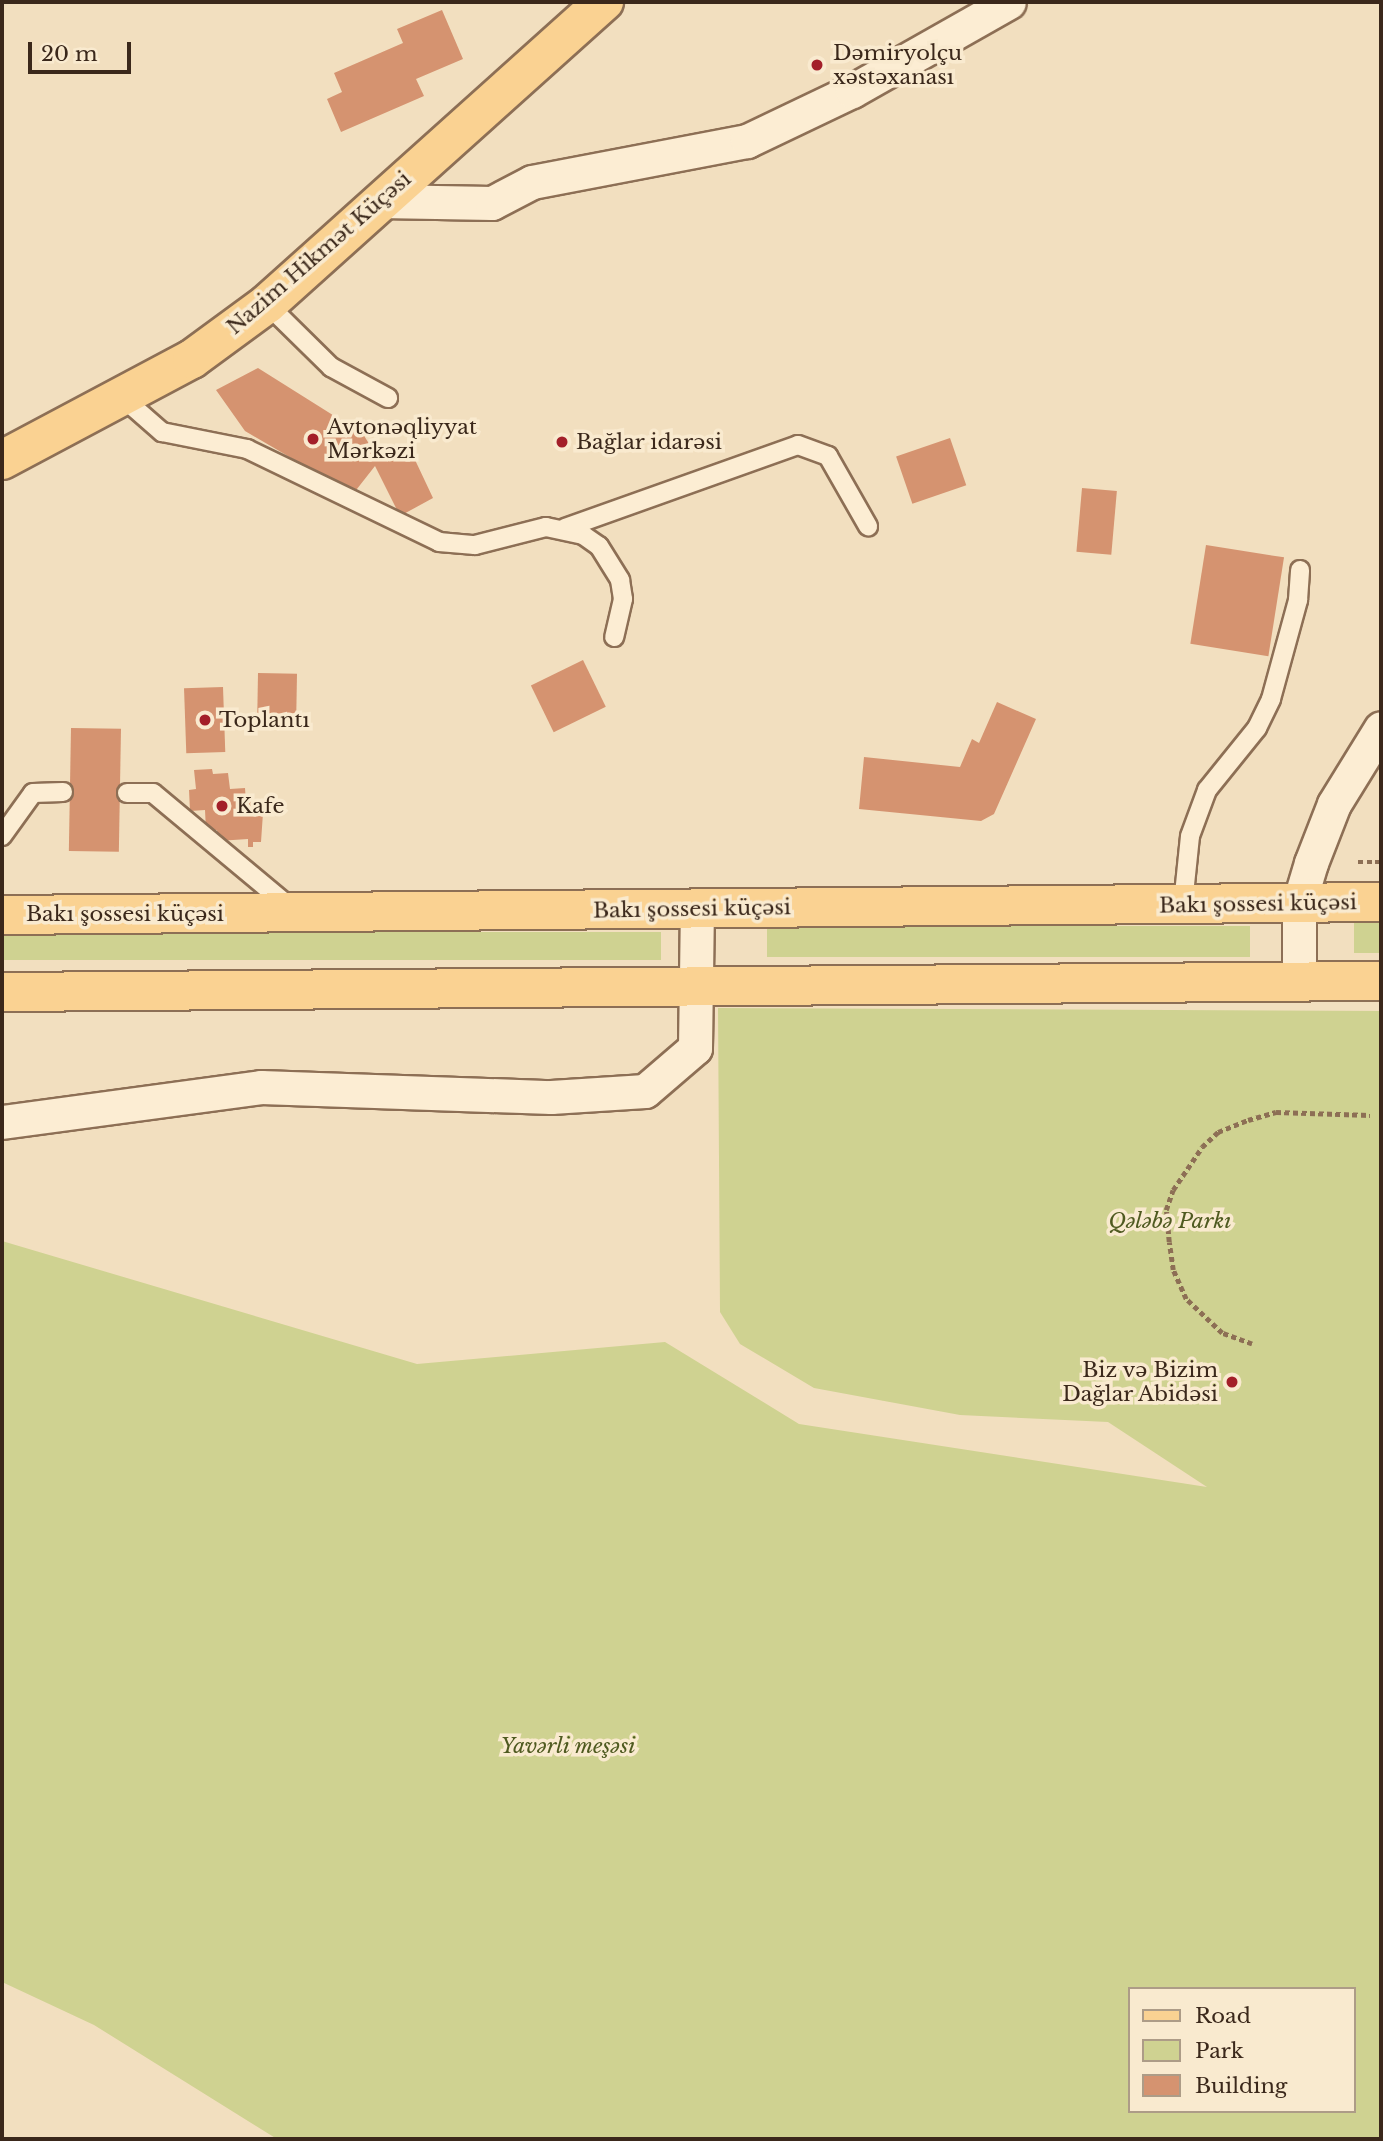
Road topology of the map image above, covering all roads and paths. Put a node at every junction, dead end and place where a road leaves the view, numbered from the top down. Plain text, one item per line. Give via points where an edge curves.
1 (604, 2) edge
2 (1009, 2) edge
3 (380, 201) junction
4 (267, 304) junction
5 (123, 398) junction
6 (388, 398) dead end
7 (2, 460) edge
8 (868, 526) dead end
9 (565, 528) junction
10 (1300, 570) dead end
11 (614, 637) dead end
12 (1381, 729) edge
13 (63, 792) dead end
14 (127, 793) dead end
15 (2, 836) edge
16 (1381, 902) edge
17 (1299, 903) junction
18 (1183, 904) junction
19 (697, 909) junction
20 (297, 913) junction
21 (2, 915) edge
22 (1299, 981) junction
23 (1381, 981) edge
24 (698, 988) junction
25 (2, 992) edge
26 (1370, 1115) dead end
27 (2, 1122) edge
28 (1252, 1344) dead end

1 - 3 main road, Nazim Hikmət Küçəsi
2 - 3 street via 852,90 747,141 532,182 492,203
3 - 4 main road, Nazim Hikmət Küçəsi
4 - 5 main road, Nazim Hikmət Küçəsi via 192,359
4 - 6 lane via 331,367
5 - 7 main road, Nazim Hikmət Küçəsi
5 - 9 lane via 162,432 247,449 439,542 475,545 526,530
8 - 9 lane via 828,456 798,445
9 - 11 lane via 591,540 612,562 623,599
10 - 18 lane via 1298,600 1271,699 1257,728 1207,790 1190,836
12 - 17 street via 1335,804
13 - 15 lane via 33,793
14 - 20 lane via 153,793
16 - 17 main road, Bakı şossesi küçəsi
17 - 18 main road, Bakı şossesi küçəsi
17 - 22 street
18 - 19 main road, Bakı şossesi küçəsi
19 - 20 main road, Bakı şossesi küçəsi
19 - 24 street
20 - 21 main road, Bakı şossesi küçəsi
22 - 23 main road
22 - 24 main road
24 - 25 main road
24 - 27 street via 695,1048 645,1091 551,1097 261,1087
26 - 28 path via 1276,1112 1248,1120 1218,1132 1173,1190 1166,1210 1169,1242 1173,1270 1186,1299 1222,1333

